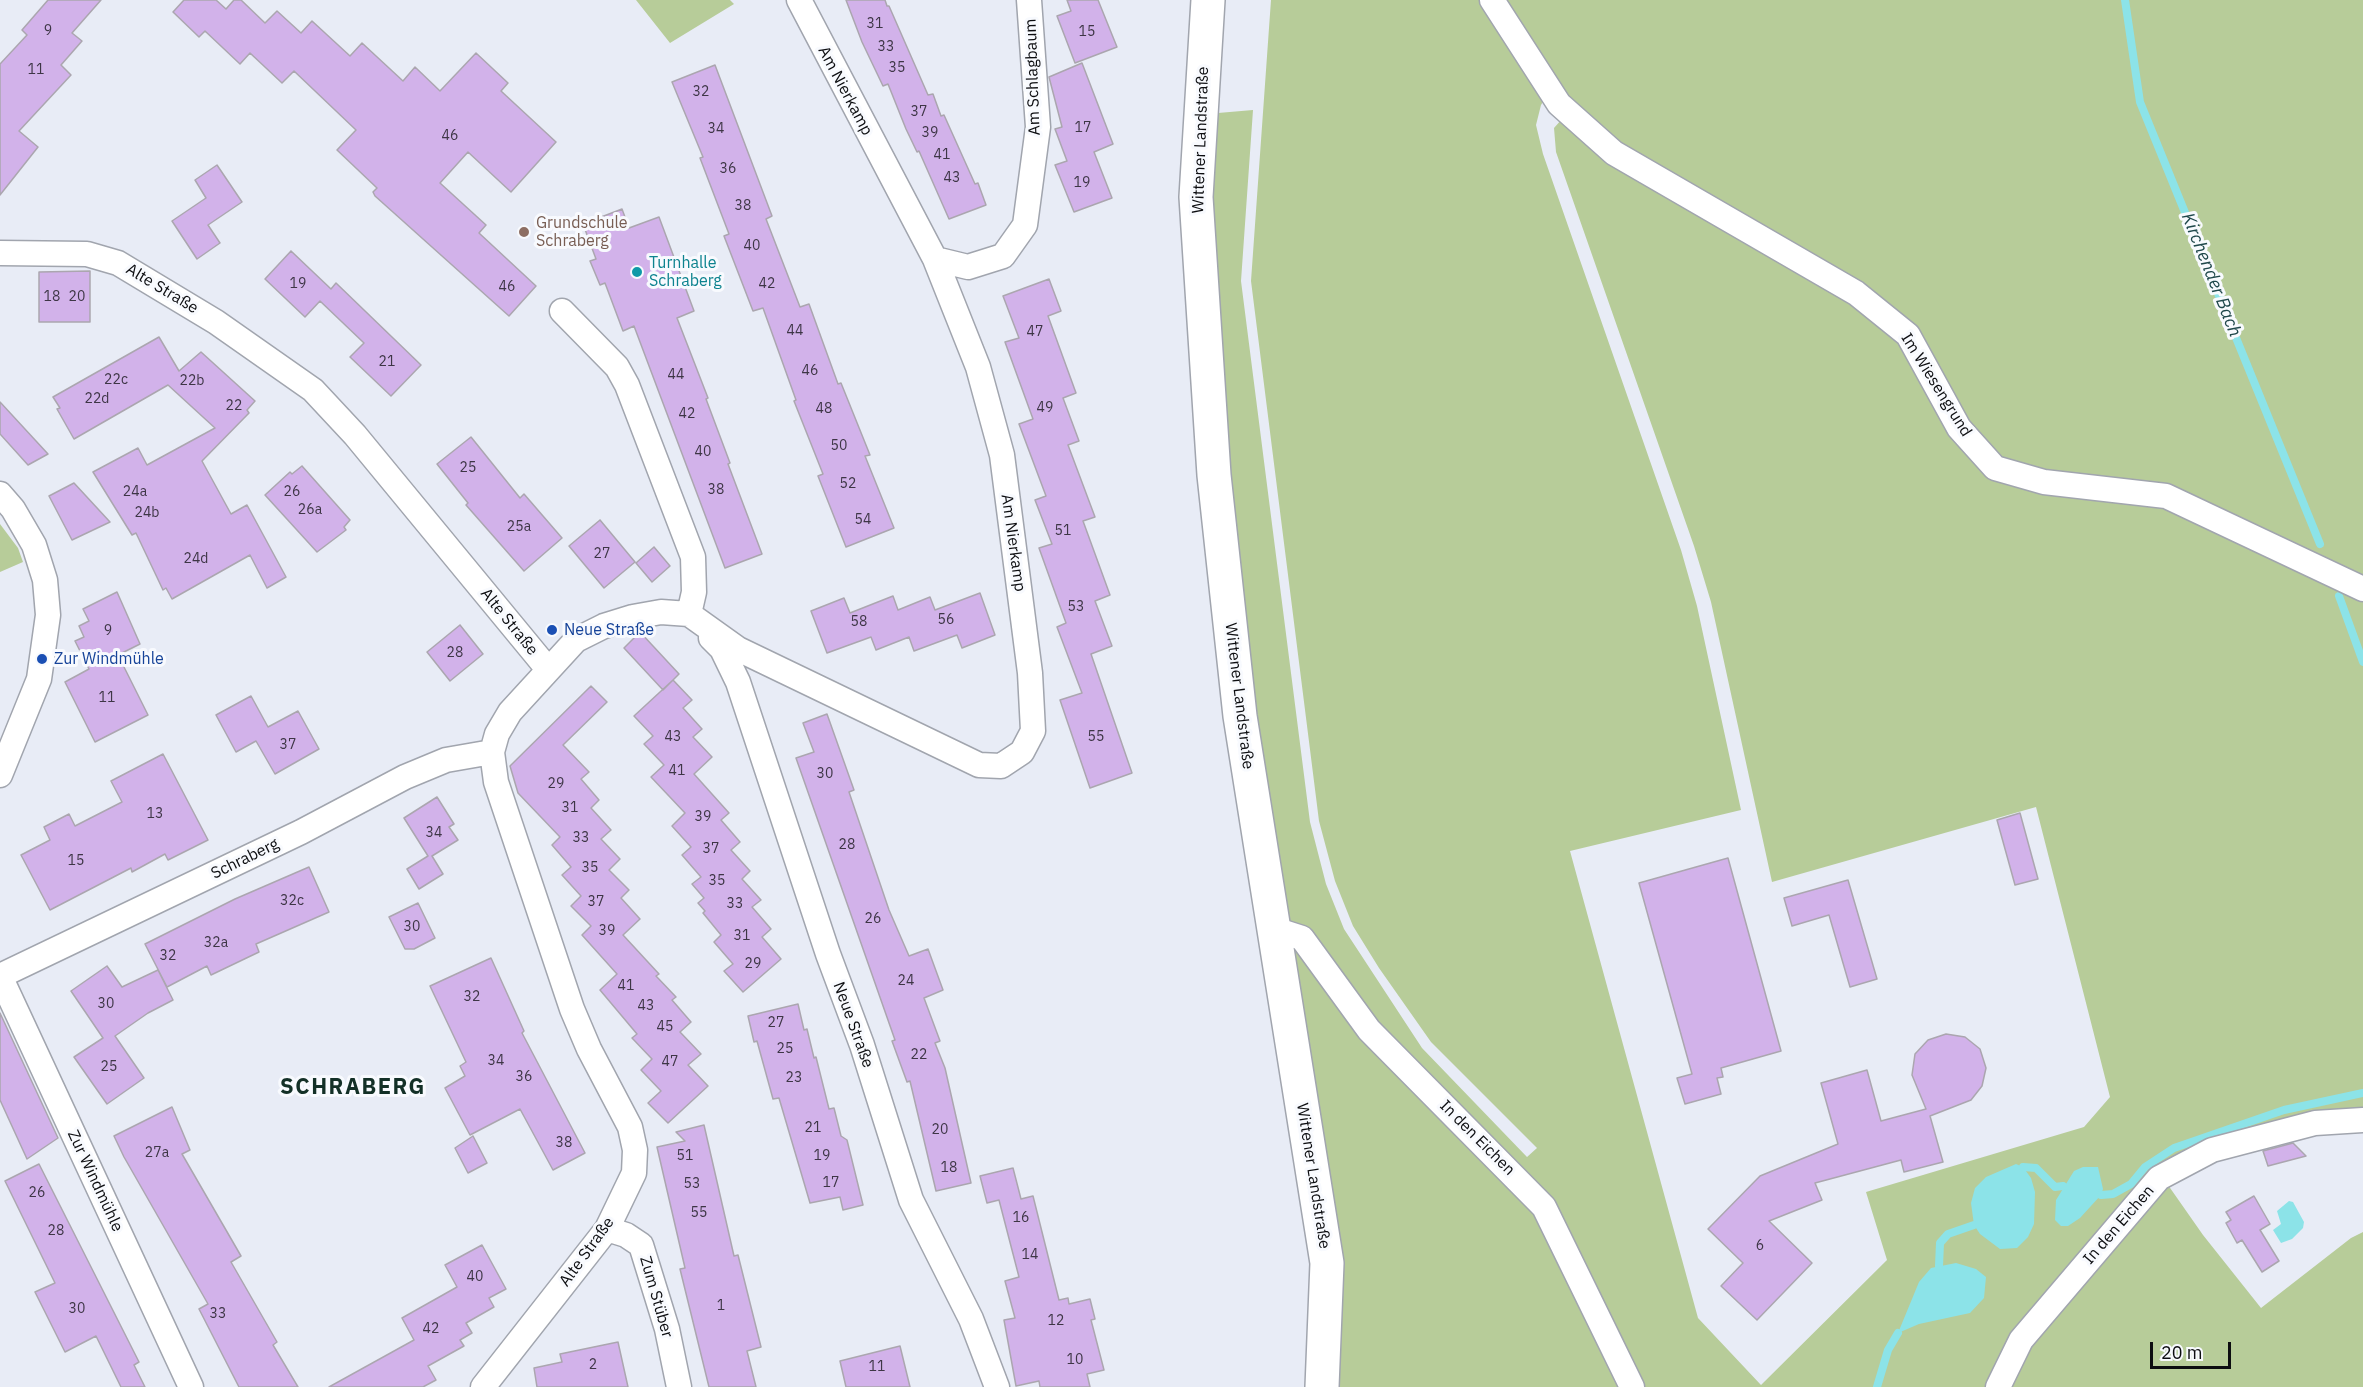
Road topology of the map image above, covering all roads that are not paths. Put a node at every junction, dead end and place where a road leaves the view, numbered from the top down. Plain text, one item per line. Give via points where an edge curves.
1 (799, 0) edge
2 (1029, 0) edge
3 (1208, 0) edge
4 (1492, 0) edge
5 (0, 253) edge
6 (935, 259) junction
7 (562, 311) dead end
8 (0, 494) edge
9 (2363, 589) edge
10 (688, 614) junction
11 (547, 668) junction
12 (492, 752) junction
13 (0, 775) edge
14 (1274, 929) junction
15 (0, 976) edge
16 (2363, 1120) edge
17 (607, 1229) junction
18 (190, 1387) edge
19 (483, 1387) edge
20 (679, 1387) edge
21 (997, 1387) edge
22 (1322, 1387) edge
23 (1632, 1387) edge
24 (1998, 1387) edge

1 - 6 street, Am Nierkamp
2 - 6 street, Am Schlagbaum via 1038,127 1025,225 1003,256 968,267
3 - 14 main road, Wittener Landstraße via 1196,197 1214,475 1240,716
4 - 9 street, Im Wiesengrund via 1559,104 1614,153 1856,293 1908,335 1959,428 1995,468 2044,482 2166,496
5 - 11 street, Alte Straße via 87,254 118,263 216,322 312,390 355,435
6 - 10 street, Am Nierkamp via 978,367 1002,455 1033,700 1033,730 1022,752 1001,766 979,765 738,649
7 - 10 street via 617,367 627,385 693,557 694,592
8 - 13 street via 34,545 45,580 48,615 39,679
10 - 11 street via 661,612 604,626 576,640
10 - 21 street, Neue Straße via 722,649 738,682 911,1200 971,1319
11 - 12 street, Alte Straße via 510,712
12 - 15 street, Schraberg via 446,760 405,777 302,832
12 - 17 street, Alte Straße via 496,782 572,1009 630,1127 634,1173
14 - 22 main road, Wittener Landstraße via 1327,1263
14 - 23 street, In den Eichen via 1302,938 1370,1030 1544,1207
15 - 18 street, Zur Windmühle
16 - 24 street, In den Eichen via 2315,1123 2212,1150 2159,1178 2021,1340
17 - 19 street, Alte Straße
17 - 20 street, Zum Stüber via 626,1234 641,1245 667,1329

